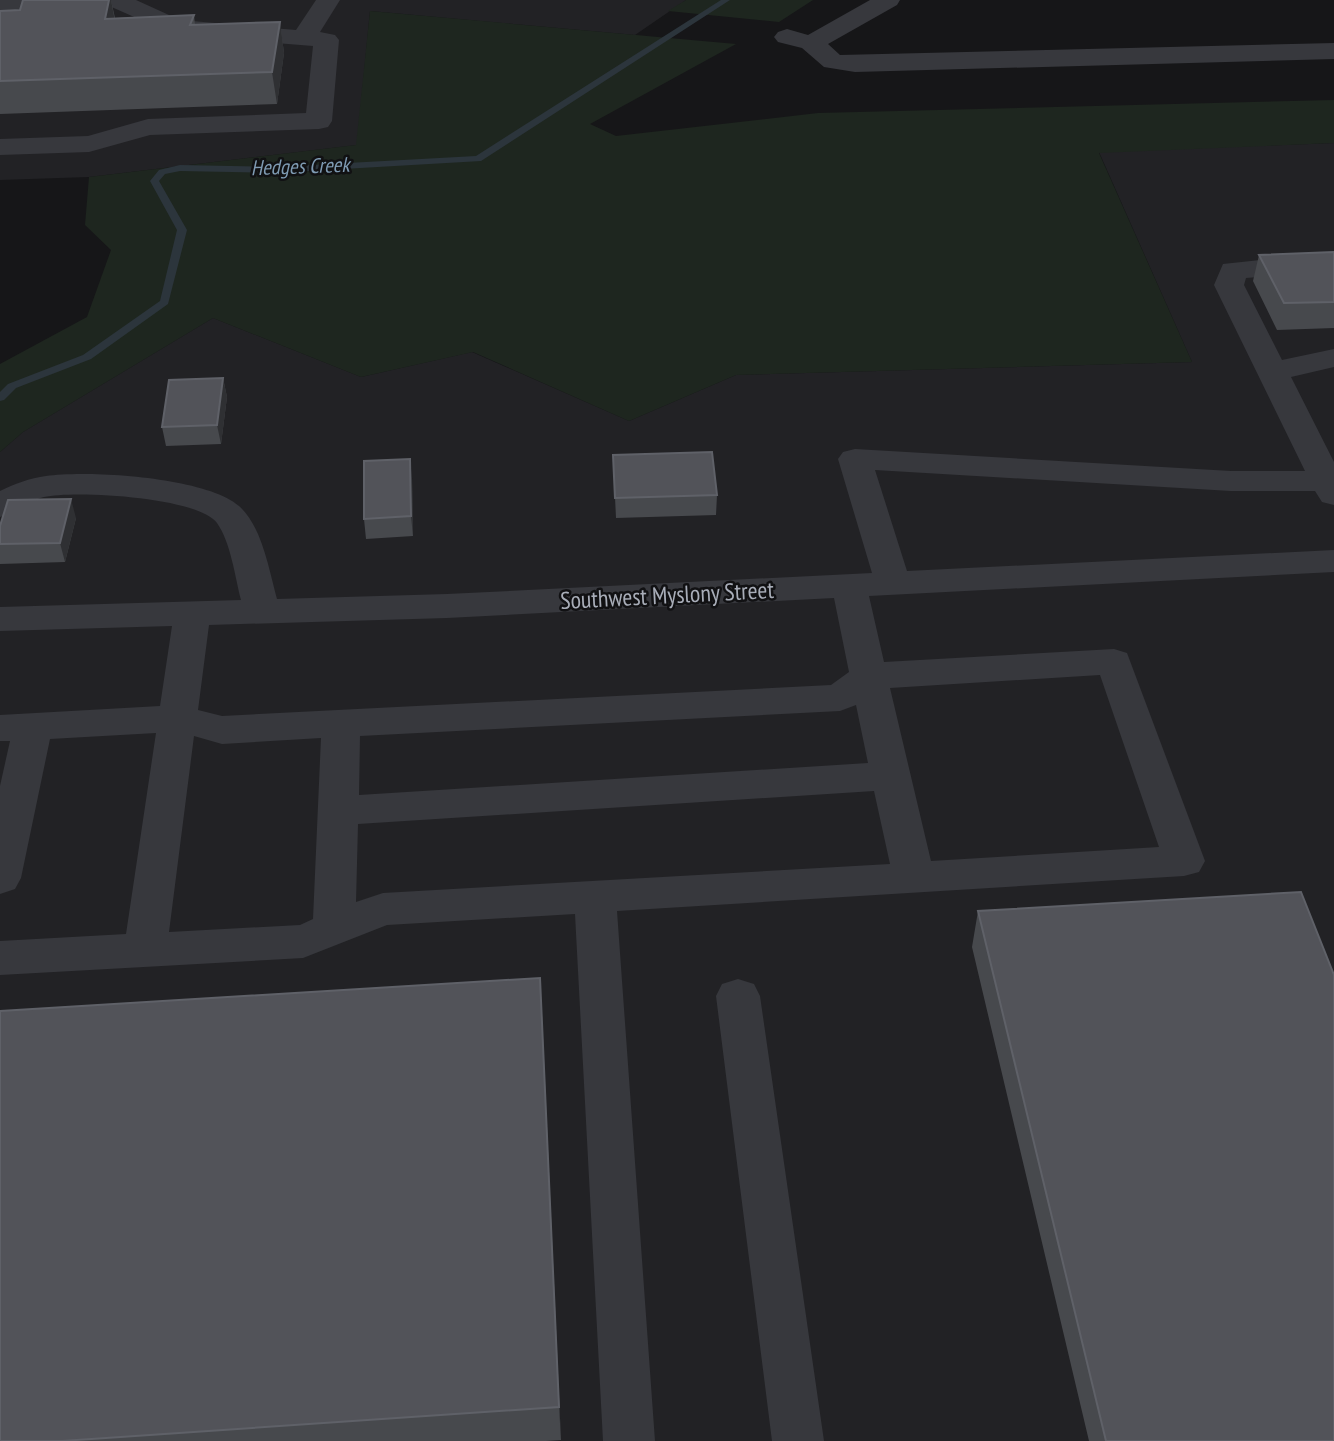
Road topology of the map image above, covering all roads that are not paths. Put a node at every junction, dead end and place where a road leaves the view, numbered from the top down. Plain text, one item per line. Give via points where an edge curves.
1 (31, 0) edge
2 (116, 0) edge
3 (328, 0) edge
4 (888, 0) edge
5 (0, 6) edge
6 (303, 38) junction
7 (1334, 51) edge
8 (0, 147) edge
9 (1334, 261) edge
10 (1334, 358) edge
11 (1273, 372) junction
12 (1332, 486) edge
13 (0, 506) edge
14 (1334, 561) edge
15 (893, 584) junction
16 (849, 586) junction
17 (261, 610) junction
18 (192, 612) junction
19 (0, 619) edge
20 (869, 676) junction
21 (179, 718) junction
22 (341, 723) junction
23 (16, 727) edge
24 (891, 776) junction
25 (338, 811) junction
26 (0, 878) edge
27 (914, 878) junction
28 (594, 897) junction
29 (334, 928) junction
30 (145, 950) junction
31 (0, 958) edge
32 (737, 996) dead end
33 (629, 1441) edge
34 (798, 1441) edge

1 - 5 street
2 - 6 street via 175,27
3 - 6 street
4 - 7 street via 799,40 833,62 855,64
6 - 8 street via 326,40 319,121 148,127 89,144
9 - 11 street via 1234,270 1229,285
10 - 11 street
11 - 12 street
12 - 15 street via 855,459
13 - 17 street via 47,486 107,484 178,494 217,506 229,514 251,566
14 - 15 street, Southwest Myslony Street
15 - 16 street, Southwest Myslony Street
16 - 17 street, Southwest Myslony Street via 447,606
16 - 20 street
17 - 18 street, Southwest Myslony Street
18 - 19 street, Southwest Myslony Street
18 - 21 street
20 - 22 street via 840,698
20 - 24 street
20 - 27 street via 1114,662 1184,861
21 - 22 street via 222,730
21 - 23 street
21 - 30 street
22 - 25 street
23 - 26 street
24 - 25 street
24 - 27 street
25 - 29 street
27 - 28 street
28 - 29 street via 383,909
28 - 33 street
29 - 30 street via 303,941
30 - 31 street
32 - 34 street

